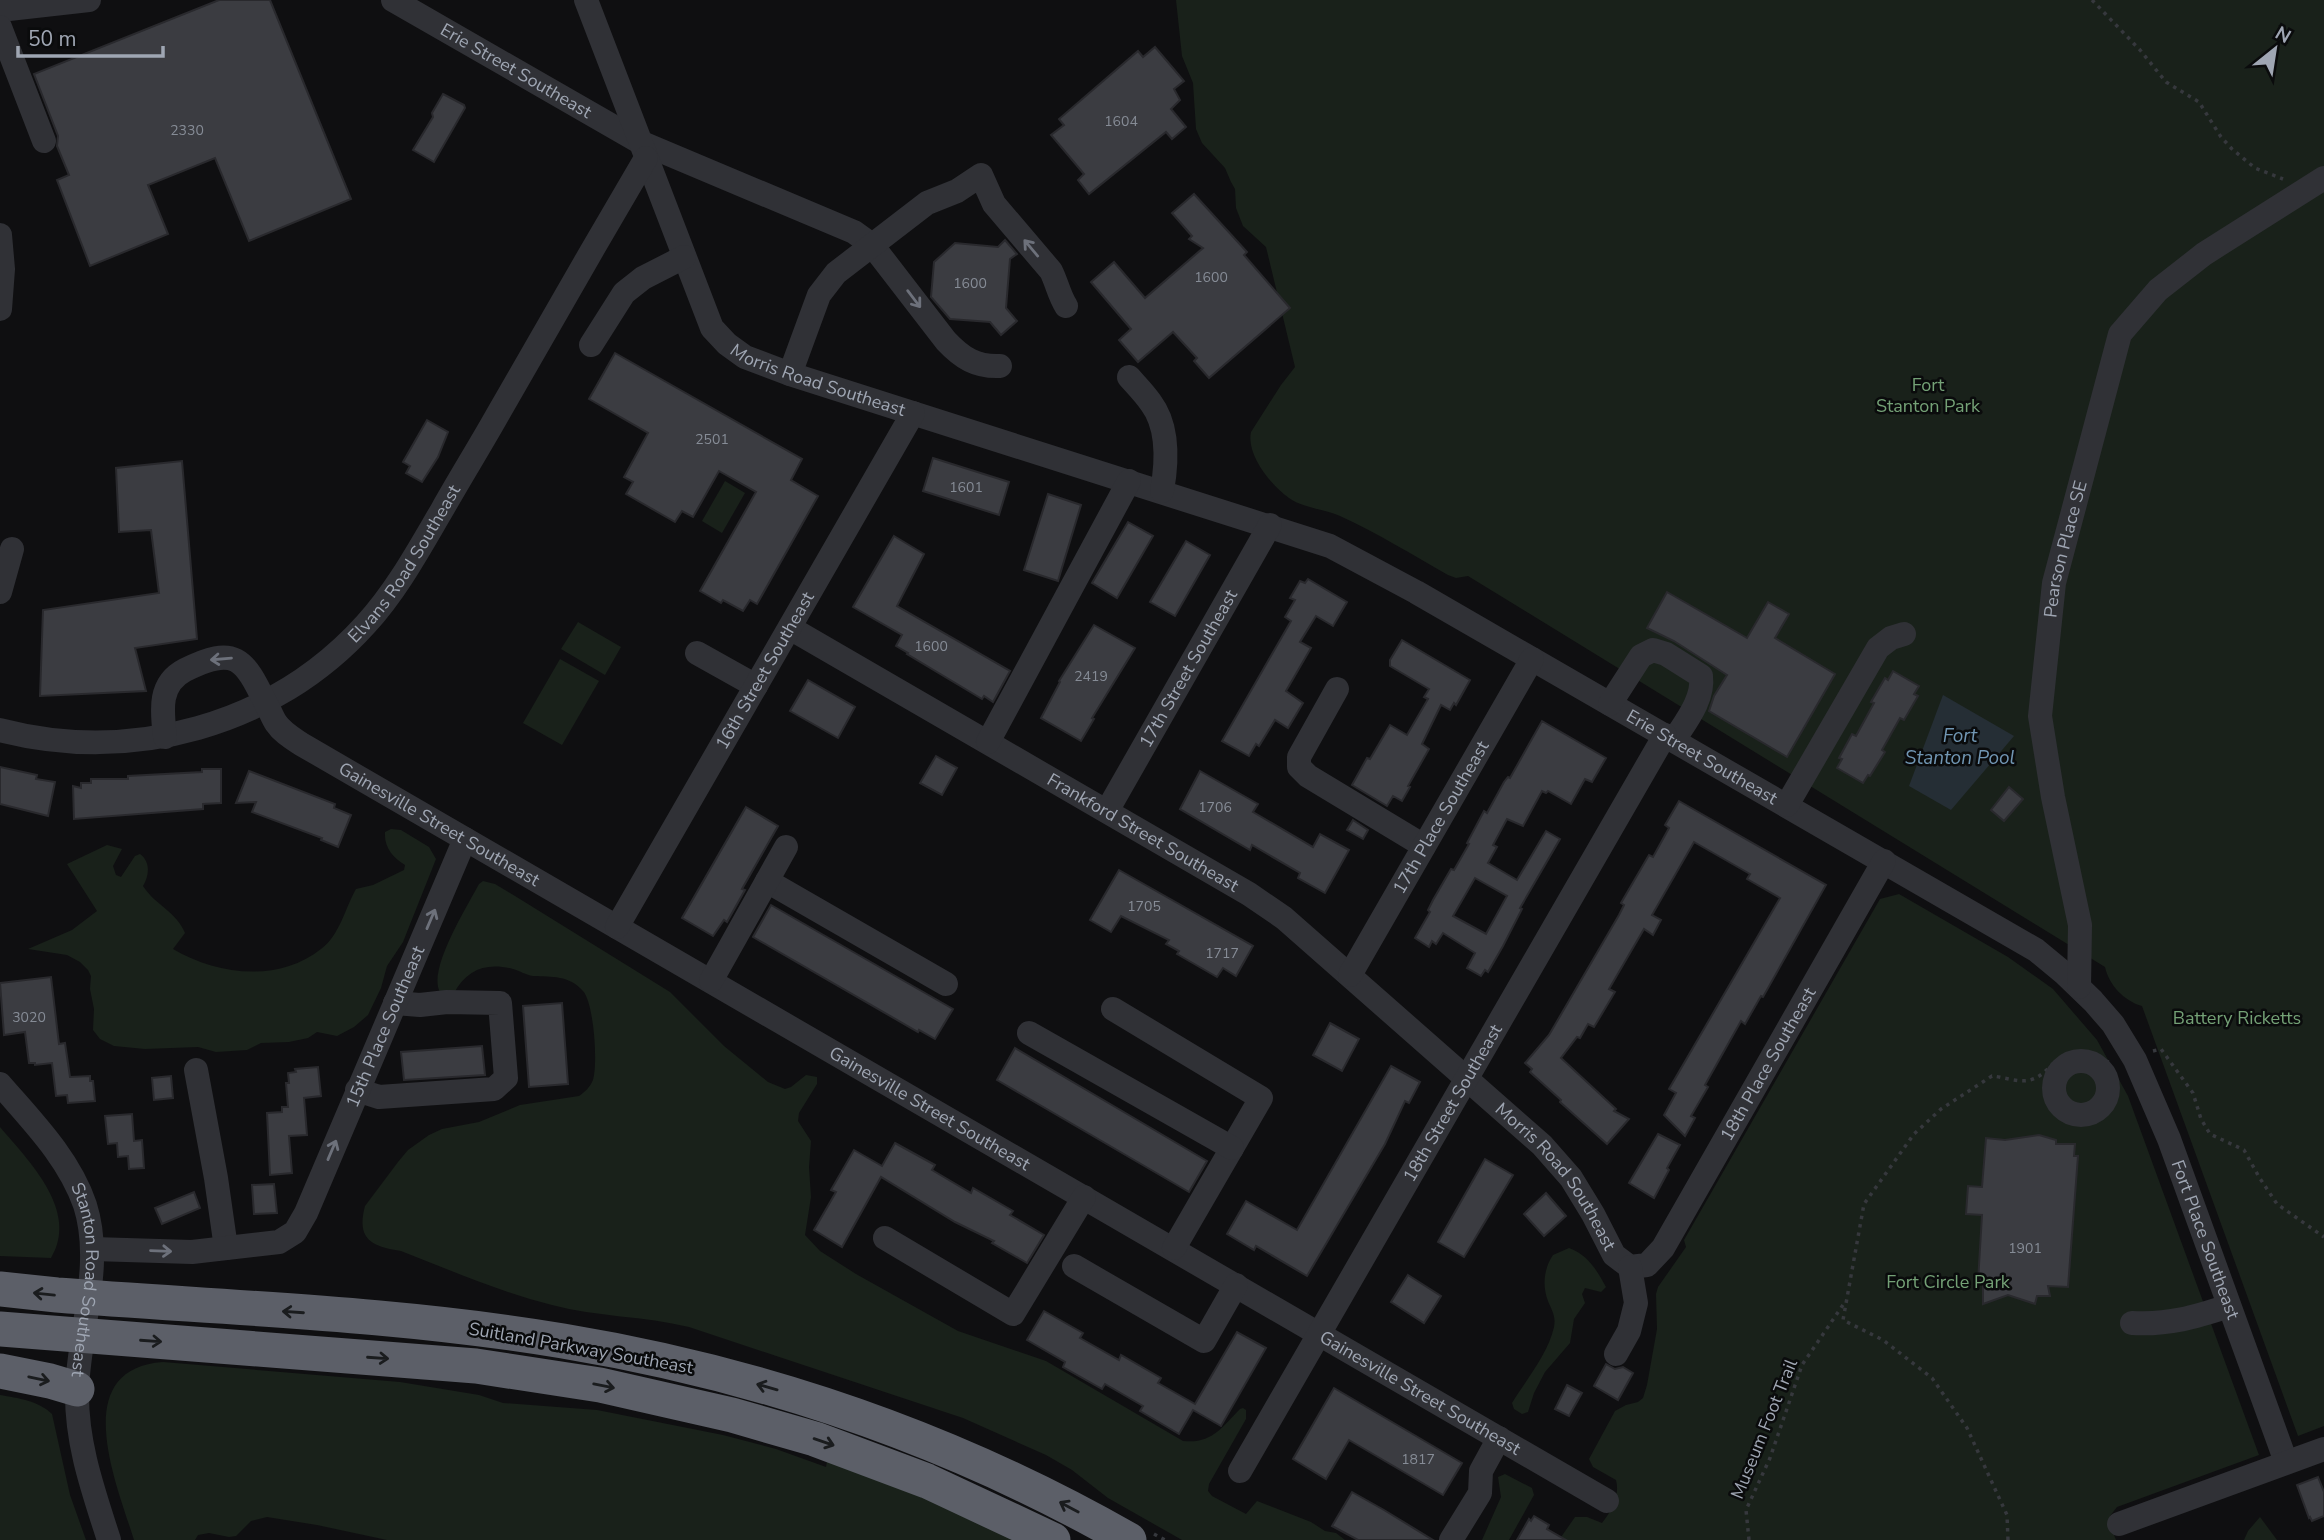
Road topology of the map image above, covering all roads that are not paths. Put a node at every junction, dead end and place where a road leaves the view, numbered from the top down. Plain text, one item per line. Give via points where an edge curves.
1 (89, 0) edge
2 (393, 0) edge
3 (586, 0) edge
4 (0, 10) edge
5 (0, 27) edge
6 (44, 141) dead end
7 (643, 150) junction
8 (2324, 178) edge
9 (0, 234) edge
10 (872, 244) junction
11 (684, 257) junction
12 (1066, 306) dead end
13 (0, 309) edge
14 (591, 345) dead end
15 (1000, 366) dead end
16 (790, 374) junction
17 (1129, 377) dead end
18 (913, 413) junction
19 (1129, 481) junction
20 (1162, 491) junction
21 (1270, 525) junction
22 (12, 549) dead end
23 (0, 592) edge
24 (790, 628) junction
25 (1904, 634) dead end
26 (697, 653) dead end
27 (1532, 659) junction
28 (757, 686) junction
29 (1337, 689) dead end
30 (265, 702) junction
31 (1610, 704) junction
32 (0, 730) edge
33 (164, 737) junction
34 (1669, 738) junction
35 (988, 742) junction
36 (1787, 805) junction
37 (1107, 811) junction
38 (465, 839) junction
39 (1424, 846) junction
40 (786, 847) dead end
41 (1884, 861) junction
42 (767, 881) junction
43 (617, 927) junction
44 (1350, 975) junction
45 (711, 981) junction
46 (946, 984) dead end
47 (2079, 987) junction
48 (395, 1003) junction
49 (1113, 1009) dead end
50 (2113, 1024) joint
51 (1029, 1033) dead end
52 (2135, 1060) junction
53 (196, 1070) dead end
54 (1467, 1078) junction
55 (2106, 1078) dead end
56 (0, 1084) edge
57 (357, 1090) junction
58 (1232, 1148) junction
59 (1084, 1197) junction
60 (885, 1238) dead end
61 (226, 1248) junction
62 (1174, 1248) junction
63 (93, 1249) junction
64 (1074, 1266) dead end
65 (1639, 1266) junction
66 (1236, 1285) junction
67 (0, 1289) edge
68 (88, 1298) junction
69 (2229, 1306) junction
70 (2132, 1323) dead end
71 (0, 1329) edge
72 (1320, 1333) junction
73 (83, 1336) junction
74 (1616, 1354) dead end
75 (0, 1371) edge
76 (77, 1389) junction
77 (1499, 1438) junction
78 (2324, 1448) edge
79 (2286, 1462) junction
80 (1240, 1471) dead end
81 (1607, 1501) dead end
82 (2119, 1524) dead end
83 (109, 1540) edge
84 (1053, 1540) edge
85 (1129, 1540) edge
86 (1451, 1540) edge

1 - 4 street
2 - 7 street, Erie Street Southeast
3 - 7 street, Morris Road Southeast
5 - 6 street
7 - 10 street, Erie Street Southeast via 854,232
7 - 11 street, Morris Road Southeast
7 - 30 street, Elvans Road Southeast via 402,577 345,645 302,680
8 - 47 street, Pearson Place SE via 2204,254 2158,290 2120,334 2054,583 2040,716 2080,925
9 - 13 street
12 -> 10 street via 1051,271 994,204 981,175 927,203
10 -> 15 street via 959,355 975,365
10 - 16 street via 822,289
11 - 14 street via 624,293
11 - 16 street, Morris Road Southeast via 719,337 745,357
16 - 18 street, Morris Road Southeast
17 - 20 street via 1159,419 1167,464
18 - 19 street, Morris Road Southeast
18 - 24 street, 16th Street Southeast
19 - 20 street, Morris Road Southeast
19 - 35 street
20 - 21 street, Morris Road Southeast
21 - 27 street, Erie Street Southeast via 1350,556
21 - 37 street, 17th Street Southeast
22 - 23 street
24 - 28 street, 16th Street Southeast
24 - 35 street, Frankford Street Southeast
25 - 36 street via 1878,648
26 - 28 street
27 - 31 street, Erie Street Southeast
27 - 39 street, 17th Place Southeast
28 - 43 street, 16th Street Southeast
29 - 39 street via 1299,757 1299,767
30 - 33 street, Elvans Road Southeast via 218,723
30 -> 33 street, Gainesville Street Southeast via 243,663 231,657 204,661 181,672 165,690
30 - 38 street, Gainesville Street Southeast via 276,724 293,738
31 - 34 street, Erie Street Southeast
31 - 34 street, 18th Street Southeast via 1641,656 1653,650 1666,654 1701,676 1702,684 1700,696
32 - 33 street, Elvans Road Southeast via 91,743
34 - 36 street, Erie Street Southeast
34 - 54 street, 18th Street Southeast
35 - 37 street, Frankford Street Southeast
36 - 41 street, Erie Street Southeast
37 - 44 street, Frankford Street Southeast via 1249,894
38 - 43 street, Gainesville Street Southeast
48 -> 38 street, 15th Place Southeast
39 - 44 street, 17th Place Southeast
40 - 42 street
41 - 47 street, Erie Street Southeast via 2036,950
41 - 65 street, 18th Place Southeast via 1663,1248
42 - 45 street
42 - 46 street
43 - 45 street, Gainesville Street Southeast
44 - 54 street, Frankford Street Southeast
45 - 59 street, Gainesville Street Southeast
47 - 50 street, Erie Street Southeast
48 - 57 street, 15th Place Southeast
48 - 57 street via 500,1003 506,1078 494,1089 379,1097
49 - 58 street via 1261,1098
50 - 52 street, Fort Place Southeast
51 - 58 street
52 - 55 street
52 - 69 street, Fort Place Southeast via 2169,1139
53 - 61 street
54 - 65 street, Morris Road Southeast via 1571,1178 1614,1255
54 - 72 street, 18th Street Southeast
56 - 63 street, Stanton Road Southeast via 74,1179 87,1211
61 -> 57 street, 15th Place Southeast via 279,1242 295,1232
58 - 62 street
59 - 60 street via 1013,1314
59 - 62 street, Gainesville Street Southeast
63 -> 61 street, 15th Place Southeast via 192,1252
62 - 66 street, Gainesville Street Southeast
63 - 68 street, Stanton Road Southeast
64 - 66 street via 1204,1341
65 - 74 street via 1629,1331
66 - 72 street, Gainesville Street Southeast
68 -> 67 highway, Suitland Parkway Southeast
68 - 73 street, Stanton Road Southeast
85 -> 68 highway, Suitland Parkway Southeast via 1022,1484 906,1434 794,1394 681,1364 454,1326
69 - 70 street via 2179,1321
69 - 79 street, Fort Place Southeast
71 - 73 highway, Suitland Parkway Southeast
72 - 77 street, Gainesville Street Southeast
72 - 80 street, 18th Street Southeast
73 - 76 street, Stanton Road Southeast
73 -> 84 highway, Suitland Parkway Southeast via 476,1366 622,1390 771,1425 855,1453
75 -> 76 highway
76 - 83 street, Stanton Road Southeast via 82,1449
77 - 81 street, Gainesville Street Southeast
77 - 86 street via 1481,1472 1479,1493
78 - 79 street
79 - 82 street

